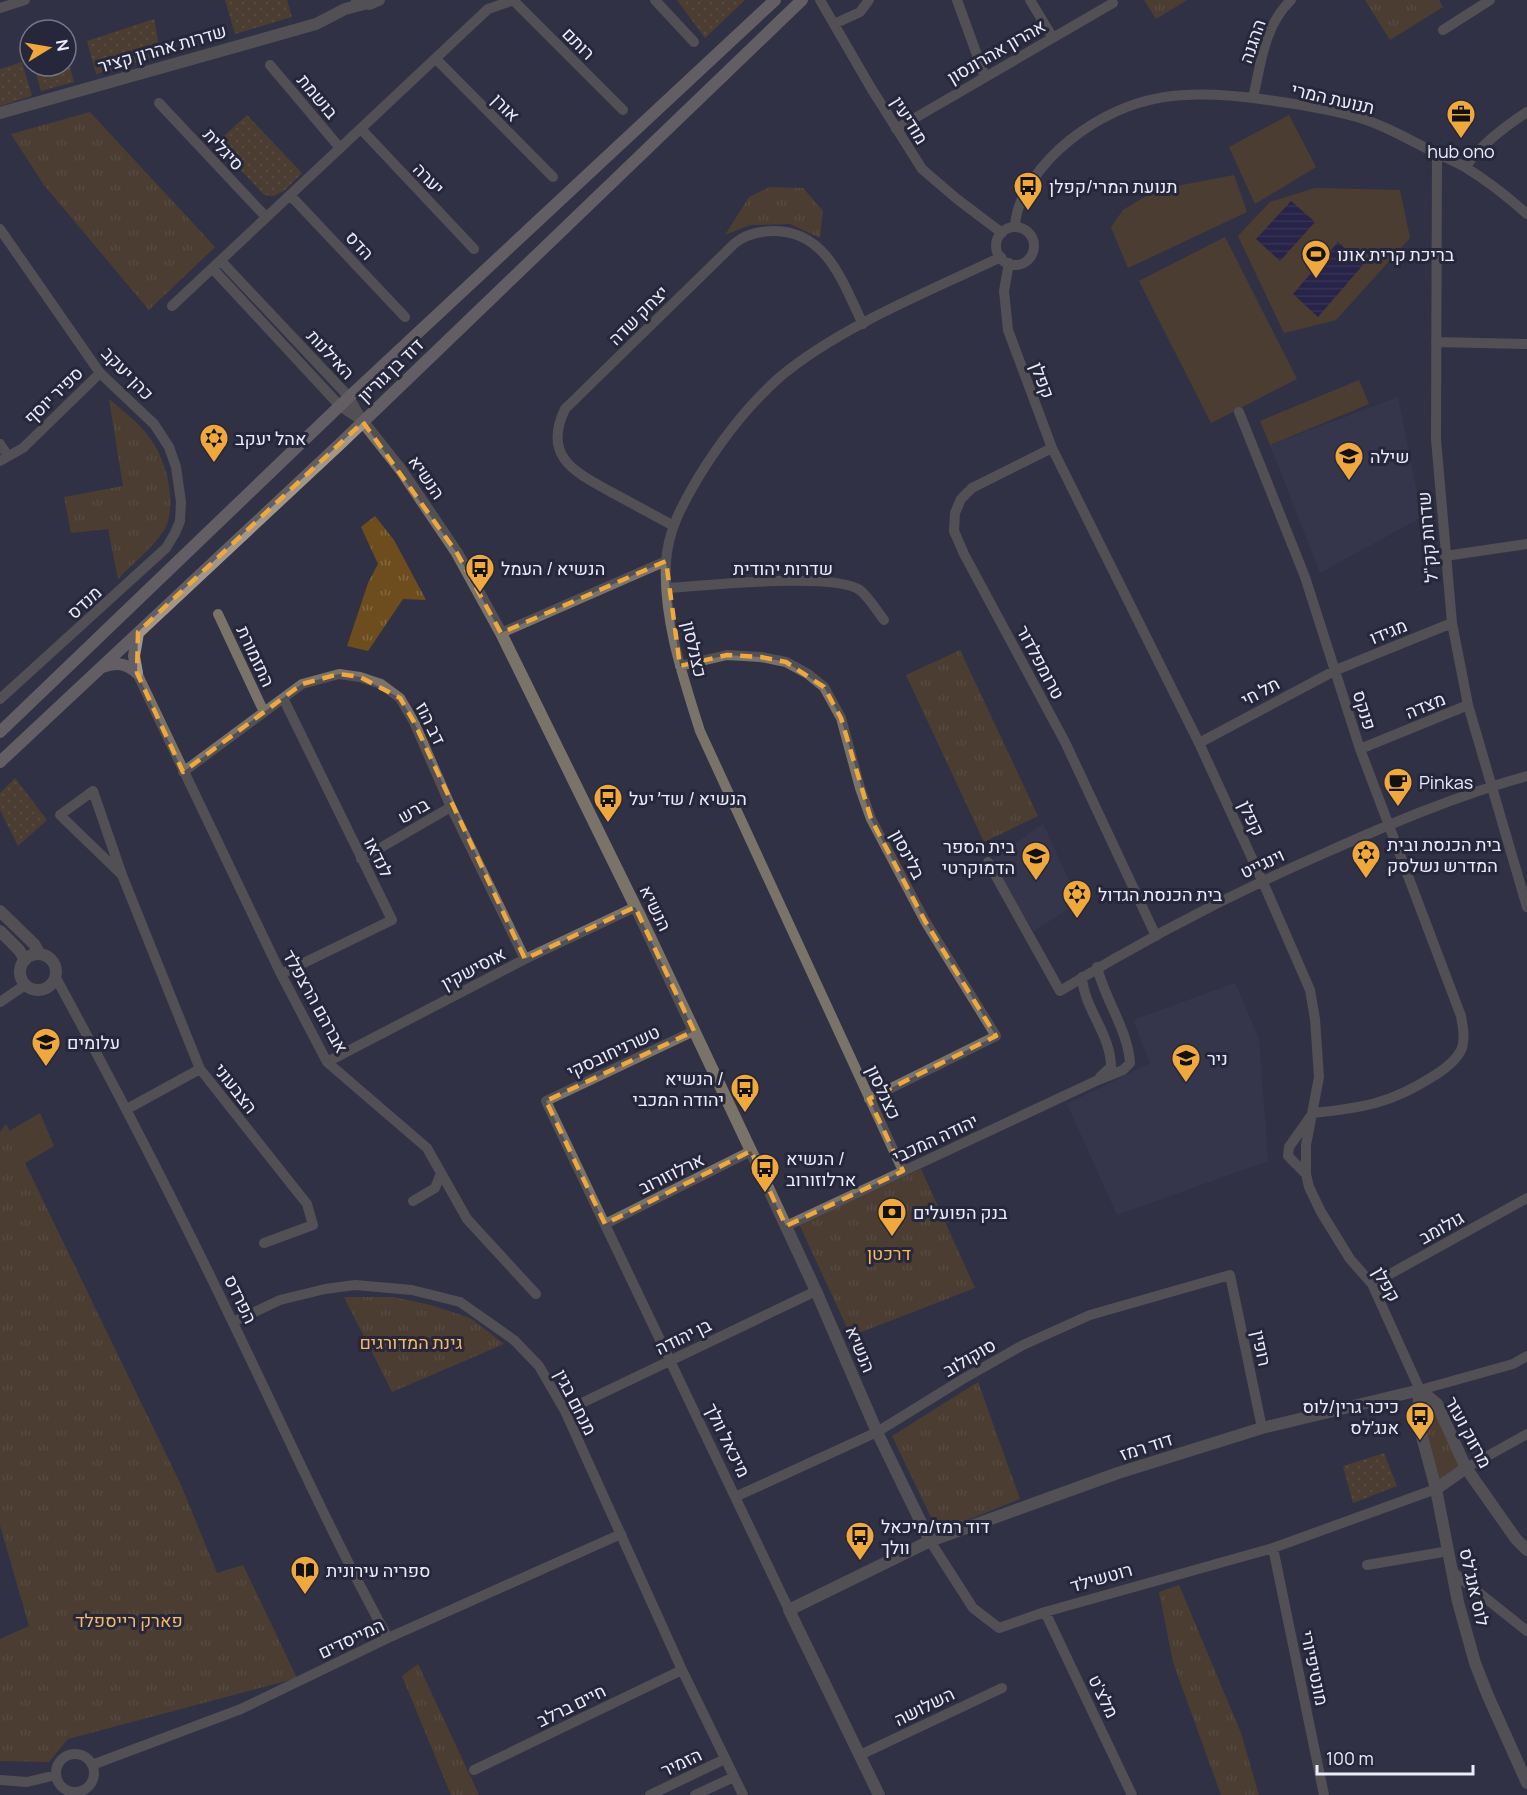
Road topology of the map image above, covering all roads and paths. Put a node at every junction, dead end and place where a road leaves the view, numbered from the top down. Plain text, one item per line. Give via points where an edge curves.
1 (25, 0) edge
2 (346, 0) edge
3 (379, 0) edge
4 (513, 0) edge
5 (656, 0) edge
6 (775, 0) edge
7 (802, 0) edge
8 (820, 0) edge
9 (869, 0) edge
10 (957, 0) edge
11 (1030, 0) edge
12 (1291, 0) edge
13 (1490, 0) edge
14 (360, 2) edge
15 (1113, 3) dead end
16 (0, 8) edge
17 (332, 16) junction
18 (834, 24) junction
19 (1443, 30) dead end
20 (1053, 38) junction
21 (694, 42) dead end
22 (435, 59) junction
23 (270, 65) dead end
24 (985, 77) junction
25 (1253, 98) junction
26 (159, 103) dead end
27 (623, 110) dead end
28 (1527, 112) edge
29 (0, 113) edge
30 (361, 129) junction
31 (896, 129) junction
32 (340, 148) junction
33 (1437, 154) junction
34 (1465, 167) junction
35 (553, 177) dead end
36 (290, 195) junction
37 (1527, 214) edge
38 (266, 217) junction
39 (1016, 227) junction
40 (0, 229) edge
41 (1002, 233) junction
42 (474, 249) dead end
43 (1005, 260) junction
44 (217, 265) junction
45 (172, 306) dead end
46 (405, 316) dead end
47 (863, 324) junction
48 (1436, 342) junction
49 (1527, 344) edge
50 (100, 373) junction
51 (345, 402) junction
52 (1239, 412) dead end
53 (363, 422) junction
54 (0, 444) edge
55 (1052, 448) junction
56 (4, 459) edge
57 (180, 521) joint
58 (672, 525) junction
59 (1527, 544) edge
60 (1445, 556) junction
61 (666, 561) junction
62 (667, 588) junction
63 (218, 614) dead end
64 (884, 621) dead end
65 (1452, 623) junction
66 (138, 632) junction
67 (501, 633) junction
68 (680, 666) junction
69 (100, 668) junction
70 (1336, 670) junction
71 (137, 673) junction
72 (283, 698) junction
73 (0, 699) edge
74 (1468, 705) junction
75 (264, 712) junction
76 (0, 732) edge
77 (1199, 742) junction
78 (1360, 750) junction
79 (0, 762) edge
80 (183, 772) junction
81 (1527, 776) edge
82 (1491, 786) junction
83 (451, 807) junction
84 (1388, 824) junction
85 (361, 859) junction
86 (988, 862) dead end
87 (122, 875) junction
88 (1262, 880) junction
89 (635, 907) junction
90 (1527, 907) edge
91 (0, 911) edge
92 (0, 931) edge
93 (1156, 936) junction
94 (40, 954) junction
95 (525, 959) junction
96 (25, 960) junction
97 (1097, 967) junction
98 (281, 974) junction
99 (1082, 977) junction
100 (56, 978) junction
101 (25, 985) junction
102 (0, 1002) edge
103 (694, 1031) junction
104 (327, 1062) junction
105 (200, 1069) junction
106 (1098, 1080) junction
107 (869, 1099) junction
108 (546, 1101) joint
109 (127, 1109) junction
110 (1313, 1113) junction
111 (751, 1151) junction
112 (903, 1171) junction
113 (441, 1173) junction
114 (1306, 1174) junction
115 (1527, 1198) edge
116 (413, 1201) dead end
117 (605, 1224) junction
118 (786, 1226) junction
119 (264, 1243) dead end
120 (1230, 1275) joint
121 (1372, 1284) junction
122 (816, 1291) junction
123 (536, 1294) dead end
124 (233, 1322) junction
125 (1527, 1356) edge
126 (670, 1360) junction
127 (1420, 1390) junction
128 (565, 1411) junction
129 (1262, 1428) junction
130 (877, 1432) junction
131 (1527, 1434) edge
132 (1466, 1468) junction
133 (1436, 1489) junction
134 (735, 1497) junction
135 (621, 1534) junction
136 (930, 1541) junction
137 (1273, 1548) junction
138 (1527, 1550) edge
139 (1449, 1551) junction
140 (1367, 1565) dead end
141 (1454, 1573) junction
142 (789, 1610) junction
143 (1045, 1612) junction
144 (1527, 1631) edge
145 (388, 1638) junction
146 (682, 1670) junction
147 (1002, 1688) dead end
148 (860, 1755) junction
149 (725, 1760) junction
150 (92, 1765) junction
151 (474, 1770) dead end
152 (56, 1775) junction
153 (734, 1776) junction
154 (0, 1780) edge
155 (1527, 1784) edge
156 (87, 1792) edge
157 (650, 1795) edge
158 (695, 1795) edge
159 (743, 1795) edge
160 (879, 1795) edge
161 (1132, 1795) edge
162 (1324, 1795) edge

1 - 16 street
2 - 17 street, שדרות אהרון קציר
3 - 14 street, שדרות אהרון קציר
4 - 22 street via 488,9
4 - 27 street, רותם
5 - 21 street
6 - 51 main road, דוד בן גוריון
7 - 53 main road, דוד בן גוריון
8 - 18 street, מודיעין
9 - 18 street via 860,12
10 - 24 street
11 - 20 street
12 - 25 street, ההגנה via 1266,40
13 - 19 street
14 - 17 street, שדרות אהרון קציר
15 - 20 street, אהרון אהרונסון
17 - 29 street, שדרות אהרון קציר via 316,24
18 - 31 street, מודיעין
20 - 24 street, אהרון אהרונסון
22 - 30 street
22 - 35 street, אורן
23 - 32 street, בושמת
24 - 31 street, אהרון אהרונסון
25 - 33 street, תנועת המרי via 1354,116
25 - 39 street, תנועת המרי via 1187,94 1122,109 1091,125 1060,148 1044,167 1025,193 1016,214
26 - 38 street, סיגלית
28 - 34 street via 1493,135
30 - 32 street
30 - 42 street, יערה
31 - 41 street, מודיעין via 922,169
32 - 36 street
33 - 34 street, תנועת המרי
33 - 48 street, שדרות קק"ל
34 - 37 street, תנועת המרי
36 - 38 street
36 - 46 street, הדס
38 - 44 street
39 - 41 street
39 - 43 street via 1031,235 1033,252 1023,263
40 - 50 street, כהן יעקב
41 - 43 street via 997,247
43 - 47 street, כצנלסון
43 - 55 street, קפלן via 1008,330
44 - 45 street
44 - 51 street, האילנות
47 - 58 street, כצנלסון via 823,346 781,377 743,416 709,460
47 - 58 street, יצחק שדה via 823,250 795,234 760,232 735,243 565,409 558,441 561,455 576,473
48 - 49 street
48 - 60 street, שדרות קק"ל via 1436,439
50 - 56 street, ספיר יוסף via 23,448
50 - 57 street, כהן יעקב via 154,424 170,447 180,485
51 - 53 street, האילנות
51 - 76 main road, דוד בן גוריון
52 - 70 street, פנקס via 1305,577
53 - 66 main road, דוד בן גוריון
53 - 67 street, הנשיא via 457,553
54 - 56 street
55 - 77 street, קפלן
55 - 93 street, טרומפלדור via 972,488 955,513 954,531 1065,742
57 - 73 street, מנדס via 166,548 150,564
58 - 61 street, כצנלסון
59 - 60 street
60 - 65 street, שדרות קק"ל
61 - 62 street, כצנלסון
61 - 67 street
62 - 64 street, שדרות יהודית via 828,581 860,590
62 - 68 street, כצנלסון
63 - 75 street, התזמורת
65 - 70 street, מגידו
65 - 74 street, שדרות קק"ל
66 - 69 main road, דוד בן גוריון
66 - 71 main road via 134,650
67 - 89 street, הנשיא
68 - 107 street, כצנלסון via 700,731
68 - 107 street, בלינסון via 727,655 761,657 786,662 825,687 841,718 871,819 925,921 996,1036
69 - 71 main road via 122,664
69 - 79 main road, דוד בן גוריון
70 - 77 street, תל חי
70 - 78 street, פנקס
71 - 80 street, אברהם הרצפלד
72 - 75 street, דב הוז
72 - 83 street, דב הוז via 302,684 339,674 381,684 400,698 414,722
72 - 85 street, לנדאו
74 - 78 street, מצדה
74 - 82 street, שדרות קק"ל
75 - 80 street, דב הוז
77 - 88 street, קפלן
78 - 84 street, פנקס
80 - 98 street, אברהם הרצפלד
81 - 82 street, וינגייט
82 - 84 street, וינגייט
82 - 90 street, שדרות קק"ל
83 - 85 street, ברש
83 - 95 street, דב הוז
84 - 88 street, וינגייט
84 - 110 street, פנקס via 1461,1016 1461,1050 1440,1072 1389,1100
85 - 98 street, לנדאו via 392,920
86 - 99 street, וינגייט via 1060,991
87 - 87 street, הצבעוני via 115,855 93,791 60,815
87 - 105 street, הצבעוני
88 - 93 street, וינגייט
88 - 110 street, קפלן via 1310,990 1319,1077
89 - 95 street, אוסישקין
89 - 103 street, הנשיא
91 - 94 street
92 - 96 street
93 - 97 street, וינגייט
94 - 96 street
94 - 100 street via 55,963
95 - 104 street, אוסישקין
96 - 101 street via 20,973
97 - 99 street, וינגייט
97 - 106 street, יהודה המכבי via 1129,1049 1130,1063
98 - 104 street, אברהם הרצפלד
99 - 106 street via 1111,1058 1111,1067
100 - 101 street via 42,991
100 - 109 street, הפרדס
101 - 102 street
103 - 108 street, טשרניחובסקי
103 - 111 street, הנשיא
104 - 113 street, אברהם הרצפלד via 427,1148
105 - 109 street
105 - 119 street, הצבעוני via 307,1204 313,1225
106 - 112 street, יהודה המכבי
107 - 112 street, כצנלסון
108 - 117 street, מיכאל וולך
109 - 124 street, הפרדס
110 - 114 street, קפלן via 1306,1145
110 - 114 street via 1289,1147 1288,1156
111 - 117 street, ארלוזורוב
111 - 118 street, הנשיא
112 - 118 street, יהודה המכבי
113 - 116 street via 435,1188
113 - 123 street, אברהם הרצפלד via 467,1219
114 - 121 street, קפלן via 1321,1212 1350,1259
115 - 121 street, גולומב
117 - 126 street, מיכאל וולך
118 - 122 street, הנשיא
120 - 129 street, רופין
120 - 130 street, סוקולוב via 1090,1315 1023,1345
121 - 127 street, קפלן
122 - 126 street, בן יהודה
122 - 130 street, הנשיא
124 - 128 street, מנחם בגין via 280,1299 335,1287 356,1285 439,1296 460,1302 514,1340 539,1366
124 - 145 street, הפרדס
125 - 127 street, דוד רמז via 1513,1364
126 - 128 street, בן יהודה
126 - 134 street, מיכאל וולך
127 - 129 street, דוד רמז
127 - 132 street, מרזוק ועזר via 1437,1404
127 - 133 street, לוס אנג'לס via 1416,1418
128 - 135 street, מנחם בגין
129 - 136 street, דוד רמז via 1118,1473
130 - 134 street, סוקולוב
130 - 136 street, רוטשילד
131 - 132 street
132 - 133 street
132 - 138 street, מרזוק ועזר
133 - 137 street, רוטשילד
133 - 139 street, לוס אנג'לס
134 - 142 street, מיכאל וולך
135 - 145 street, המייסדים
135 - 146 street, מנחם בגין
136 - 142 street, דוד רמז
136 - 143 street, רוטשילד via 973,1608 999,1628
137 - 143 street, רוטשילד
137 - 162 street, מונטיפיורי
139 - 140 street
139 - 141 street, לוס אנג'לס
141 - 144 street
141 - 155 street, לוס אנג'לס via 1475,1663
142 - 148 street, מיכאל וולך
143 - 161 street, מלצ'ט
145 - 150 street, המייסדים via 241,1709
146 - 149 street, מנחם בגין
146 - 151 street, חיים ברלב
147 - 148 street, השלושה
148 - 160 street, מיכאל וולך
149 - 153 street, מנחם בגין
149 - 157 street, הזמיר
150 - 152 street via 84,1756 73,1754 62,1758
150 - 156 street via 93,1778
152 - 154 street via 27,1782
152 - 156 street via 66,1790
153 - 158 street, הזמיר
153 - 159 street, מנחם בגין

